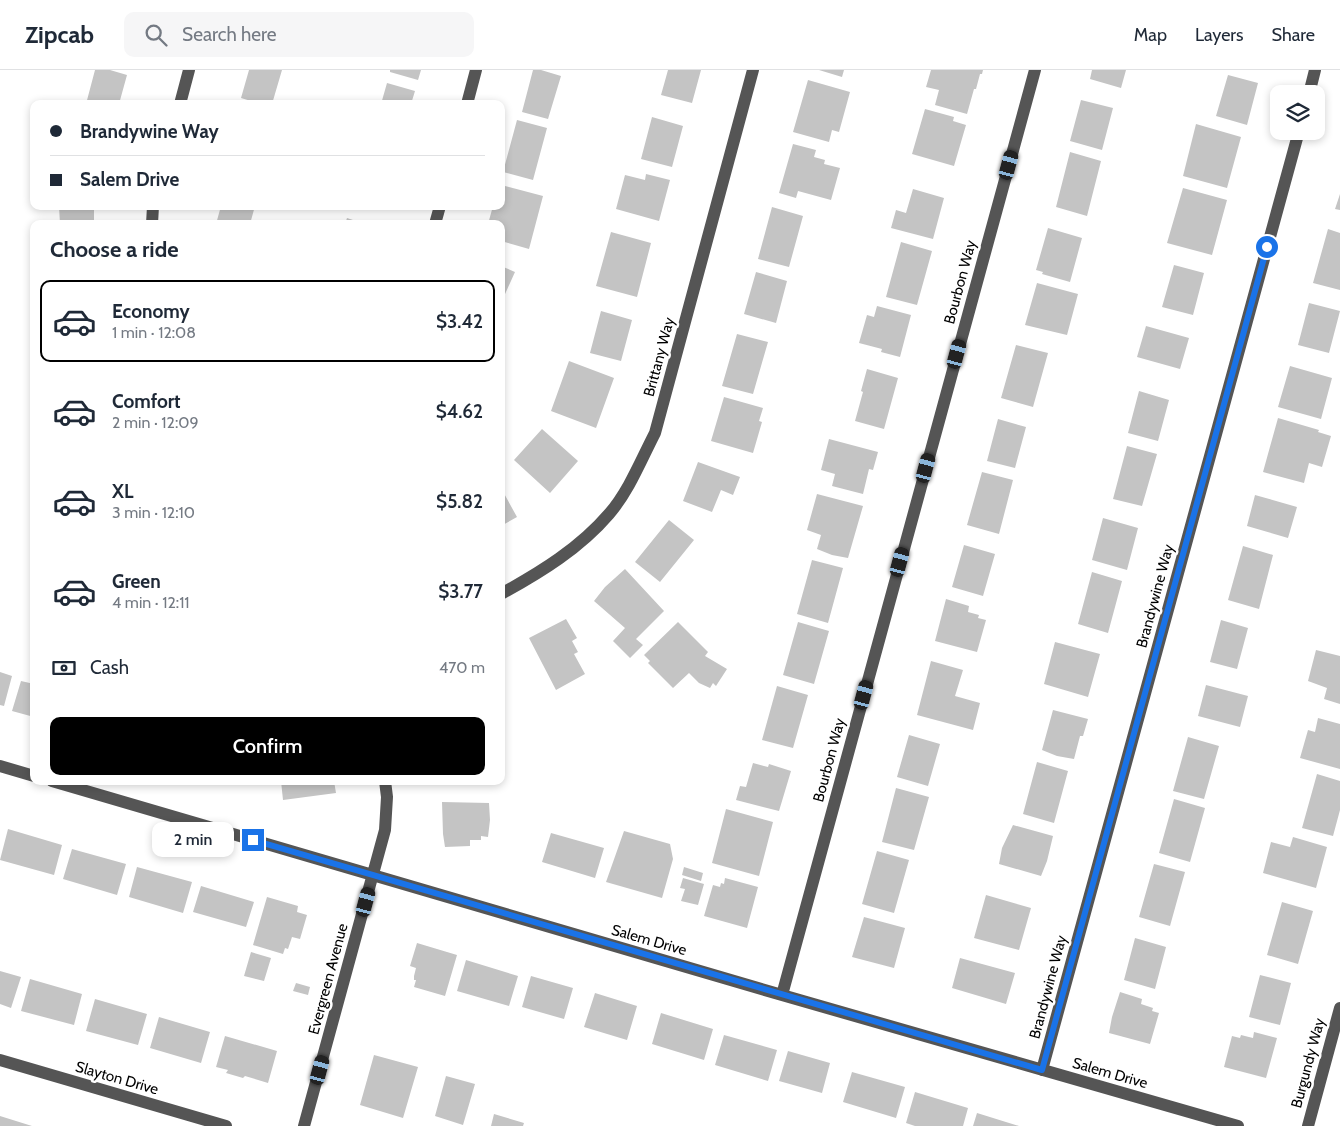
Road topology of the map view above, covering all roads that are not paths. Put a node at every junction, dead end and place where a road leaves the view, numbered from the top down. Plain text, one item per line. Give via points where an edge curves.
1 (189, 70) edge
2 (476, 70) edge
3 (753, 70) edge
4 (1035, 70) edge
5 (1315, 70) edge
6 (1311, 85) edge
7 (181, 100) edge
8 (468, 100) edge
9 (1297, 140) edge
10 (505, 592) edge
11 (0, 766) edge
12 (30, 775) edge
13 (66, 785) edge
14 (386, 785) edge
15 (373, 876) junction
16 (782, 995) junction
17 (1340, 1008) edge
18 (0, 1060) edge
19 (1042, 1070) junction
20 (226, 1126) edge
21 (304, 1126) edge
22 (1238, 1126) edge
23 (1308, 1126) edge

1 - 7 street
2 - 8 street
3 - 10 street, Brittany Way via 655,433 632,480 610,513 571,550
4 - 16 street, Bourbon Way
5 - 6 street
9 - 19 street, Brandywine Way
11 - 12 street
13 - 15 street, Salem Drive
14 - 15 street, Evergreen Avenue via 385,830
15 - 16 street, Salem Drive
15 - 21 street, Evergreen Avenue
16 - 19 street, Salem Drive
17 - 23 street, Burgundy Way
18 - 20 street, Slayton Drive
19 - 22 street, Salem Drive

